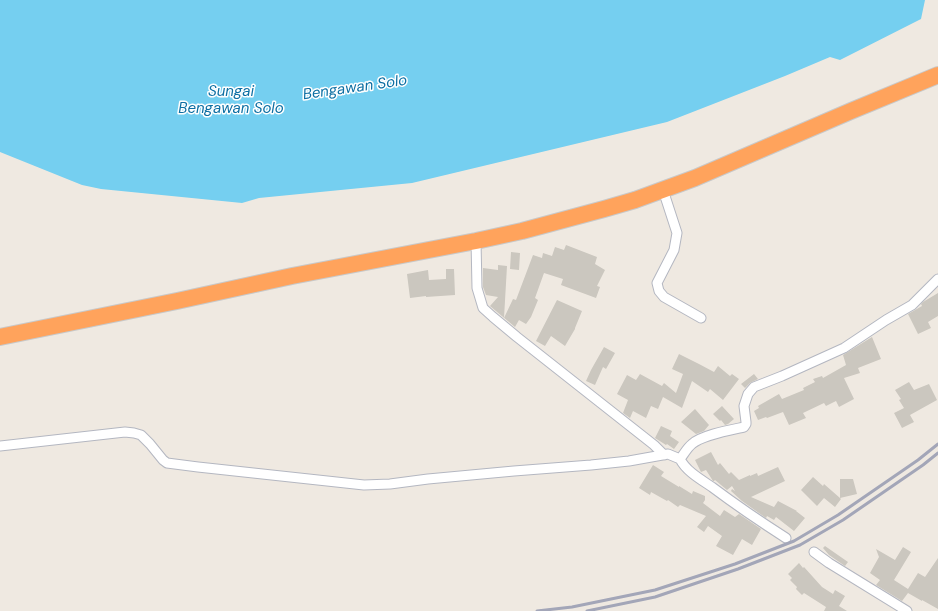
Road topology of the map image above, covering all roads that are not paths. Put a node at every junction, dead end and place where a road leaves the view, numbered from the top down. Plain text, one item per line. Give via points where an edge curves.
1 (938, 75) edge
2 (663, 190) junction
3 (476, 241) junction
4 (938, 279) edge
5 (701, 318) dead end
6 (0, 337) edge
7 (0, 446) edge
8 (664, 455) junction
9 (680, 458) junction
10 (786, 538) dead end
11 (814, 552) dead end
12 (907, 611) edge

1 - 2 highway
2 - 3 highway via 604,209
2 - 5 street via 677,233 674,250 657,283 659,291 664,297
3 - 6 highway via 292,276
3 - 8 street via 477,288 483,308
4 - 9 street via 912,305 844,348 754,387 748,394 744,406 744,427 696,440
7 - 8 street via 134,432 141,435 168,463 364,485 591,465
8 - 9 street
9 - 10 street via 683,465 692,473 743,511
11 - 12 street

